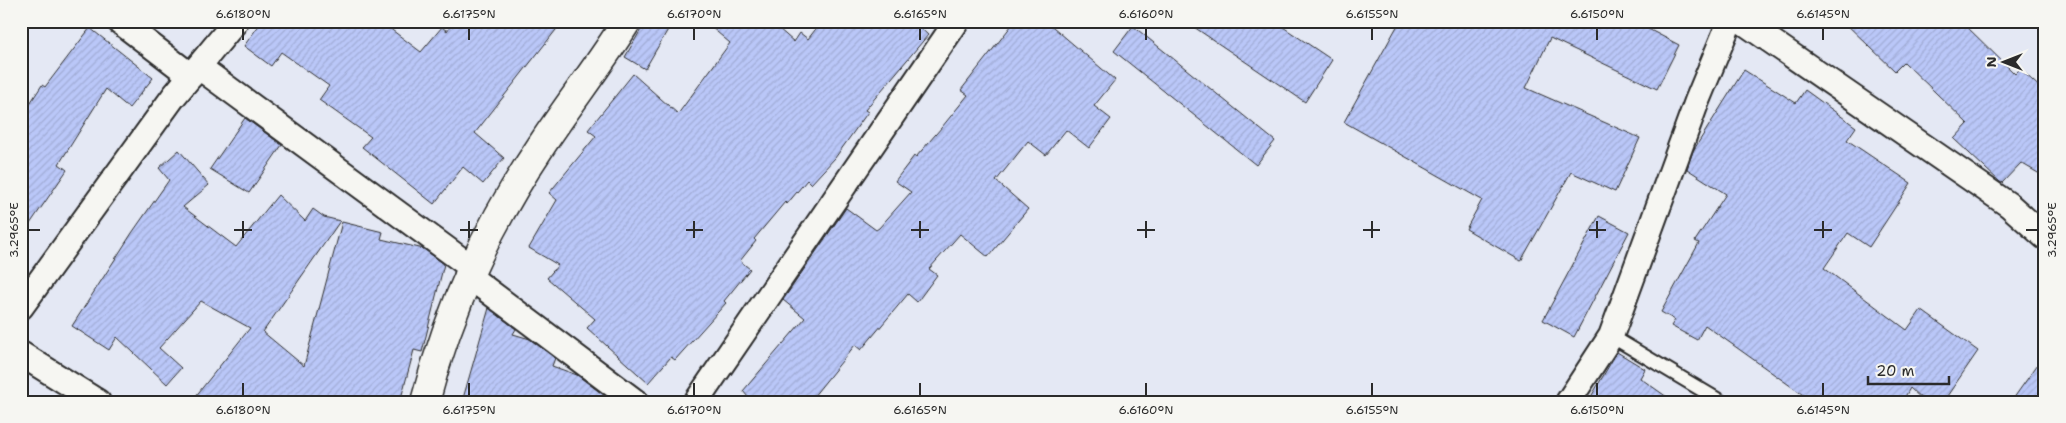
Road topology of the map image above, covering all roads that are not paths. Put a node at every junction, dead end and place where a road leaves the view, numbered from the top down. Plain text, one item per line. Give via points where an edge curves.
1 (120, 21) edge
2 (236, 21) edge
3 (627, 21) edge
4 (956, 21) edge
5 (1730, 21) edge
6 (1742, 21) edge
7 (195, 72) junction
8 (2045, 237) edge
9 (469, 271) junction
10 (21, 307) edge
11 (1611, 336) junction
12 (21, 354) edge
13 (98, 402) edge
14 (425, 402) edge
15 (636, 402) edge
16 (696, 402) edge
17 (1568, 402) edge
18 (1722, 402) edge

1 - 7 street
2 - 7 street
3 - 9 street via 509,196
4 - 16 street
5 - 11 street via 1697,101
6 - 8 street via 2008,205
7 - 9 street
7 - 10 street via 174,96
9 - 14 street via 445,332
9 - 15 street
11 - 17 street
11 - 18 lane
12 - 13 street

